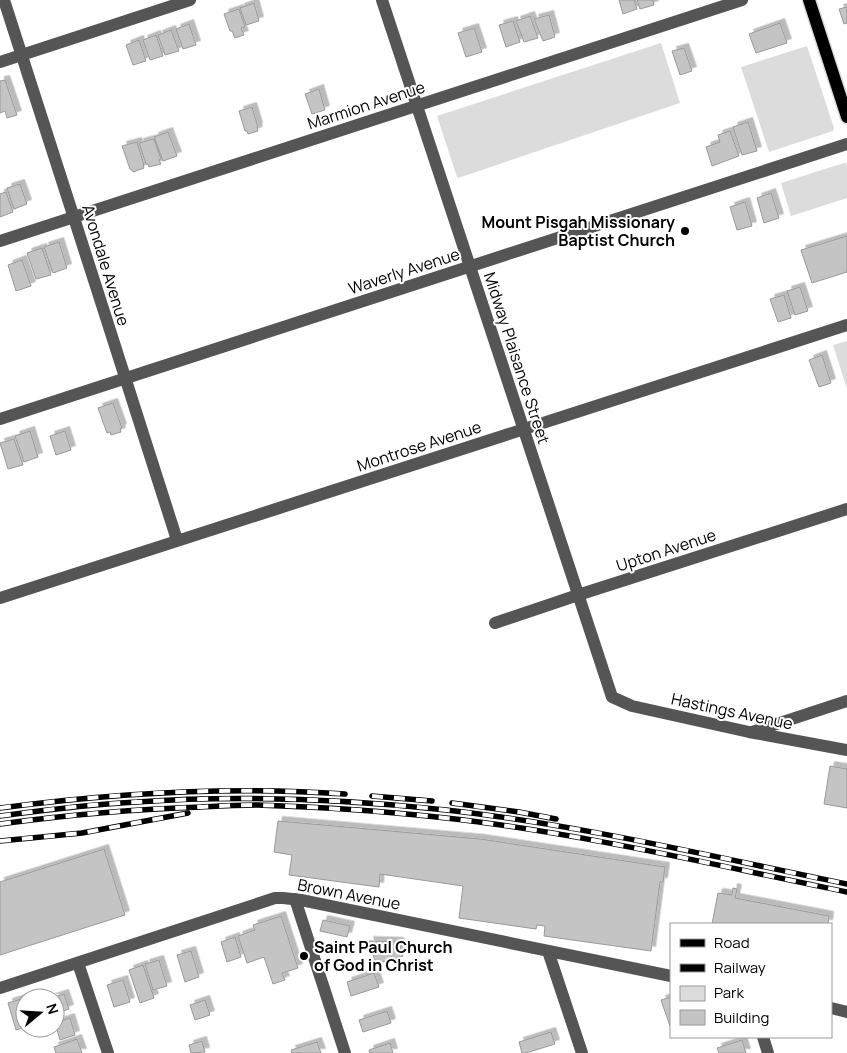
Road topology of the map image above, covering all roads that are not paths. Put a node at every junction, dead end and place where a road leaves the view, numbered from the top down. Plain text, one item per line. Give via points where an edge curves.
1 (4, 0) edge
2 (190, 0) edge
3 (382, 0) edge
4 (742, 0) edge
5 (808, 0) edge
6 (22, 55) junction
7 (0, 62) edge
8 (417, 105) junction
9 (847, 117) edge
10 (847, 144) edge
11 (74, 216) junction
12 (0, 241) edge
13 (470, 267) junction
14 (847, 324) edge
15 (124, 378) junction
16 (0, 419) edge
17 (524, 429) junction
18 (847, 509) edge
19 (178, 540) junction
20 (578, 595) junction
21 (0, 598) edge
22 (495, 623) dead end
23 (612, 697) joint
24 (847, 701) edge
25 (749, 732) junction
26 (847, 750) edge
27 (295, 899) junction
28 (548, 951) junction
29 (78, 963) junction
30 (670, 976) edge
31 (0, 988) edge
32 (832, 1008) edge
33 (847, 1012) edge
34 (762, 1038) edge
35 (108, 1053) edge
36 (345, 1053) edge
37 (582, 1053) edge
38 (768, 1053) edge

1 - 6 street, Avondale Avenue
2 - 6 street
3 - 8 street, Midway Plaisance Street
4 - 8 street, Marmion Avenue
5 - 9 main road
6 - 7 street
6 - 11 street, Avondale Avenue
8 - 11 street, Marmion Avenue
8 - 13 street, Midway Plaisance Street
10 - 13 street, Waverly Avenue
11 - 12 street, Marmion Avenue
11 - 15 street, Avondale Avenue
13 - 15 street, Waverly Avenue
13 - 17 street, Midway Plaisance Street
14 - 17 street, Montrose Avenue
15 - 16 street, Waverly Avenue
15 - 19 street, Avondale Avenue
17 - 19 street, Montrose Avenue
17 - 20 street, Midway Plaisance Street
18 - 20 street, Upton Avenue
19 - 21 street, Montrose Avenue
20 - 22 street, Upton Avenue
20 - 23 street, Midway Plaisance Street
23 - 25 street, Hastings Avenue via 632,706
24 - 25 street
25 - 26 street, Hastings Avenue
27 - 28 street, Brown Avenue
27 - 29 street, Brown Avenue via 275,898
27 - 36 street
28 - 30 street, Brown Avenue
28 - 37 street
29 - 31 street, Brown Avenue
29 - 35 street
32 - 33 street
34 - 38 street

